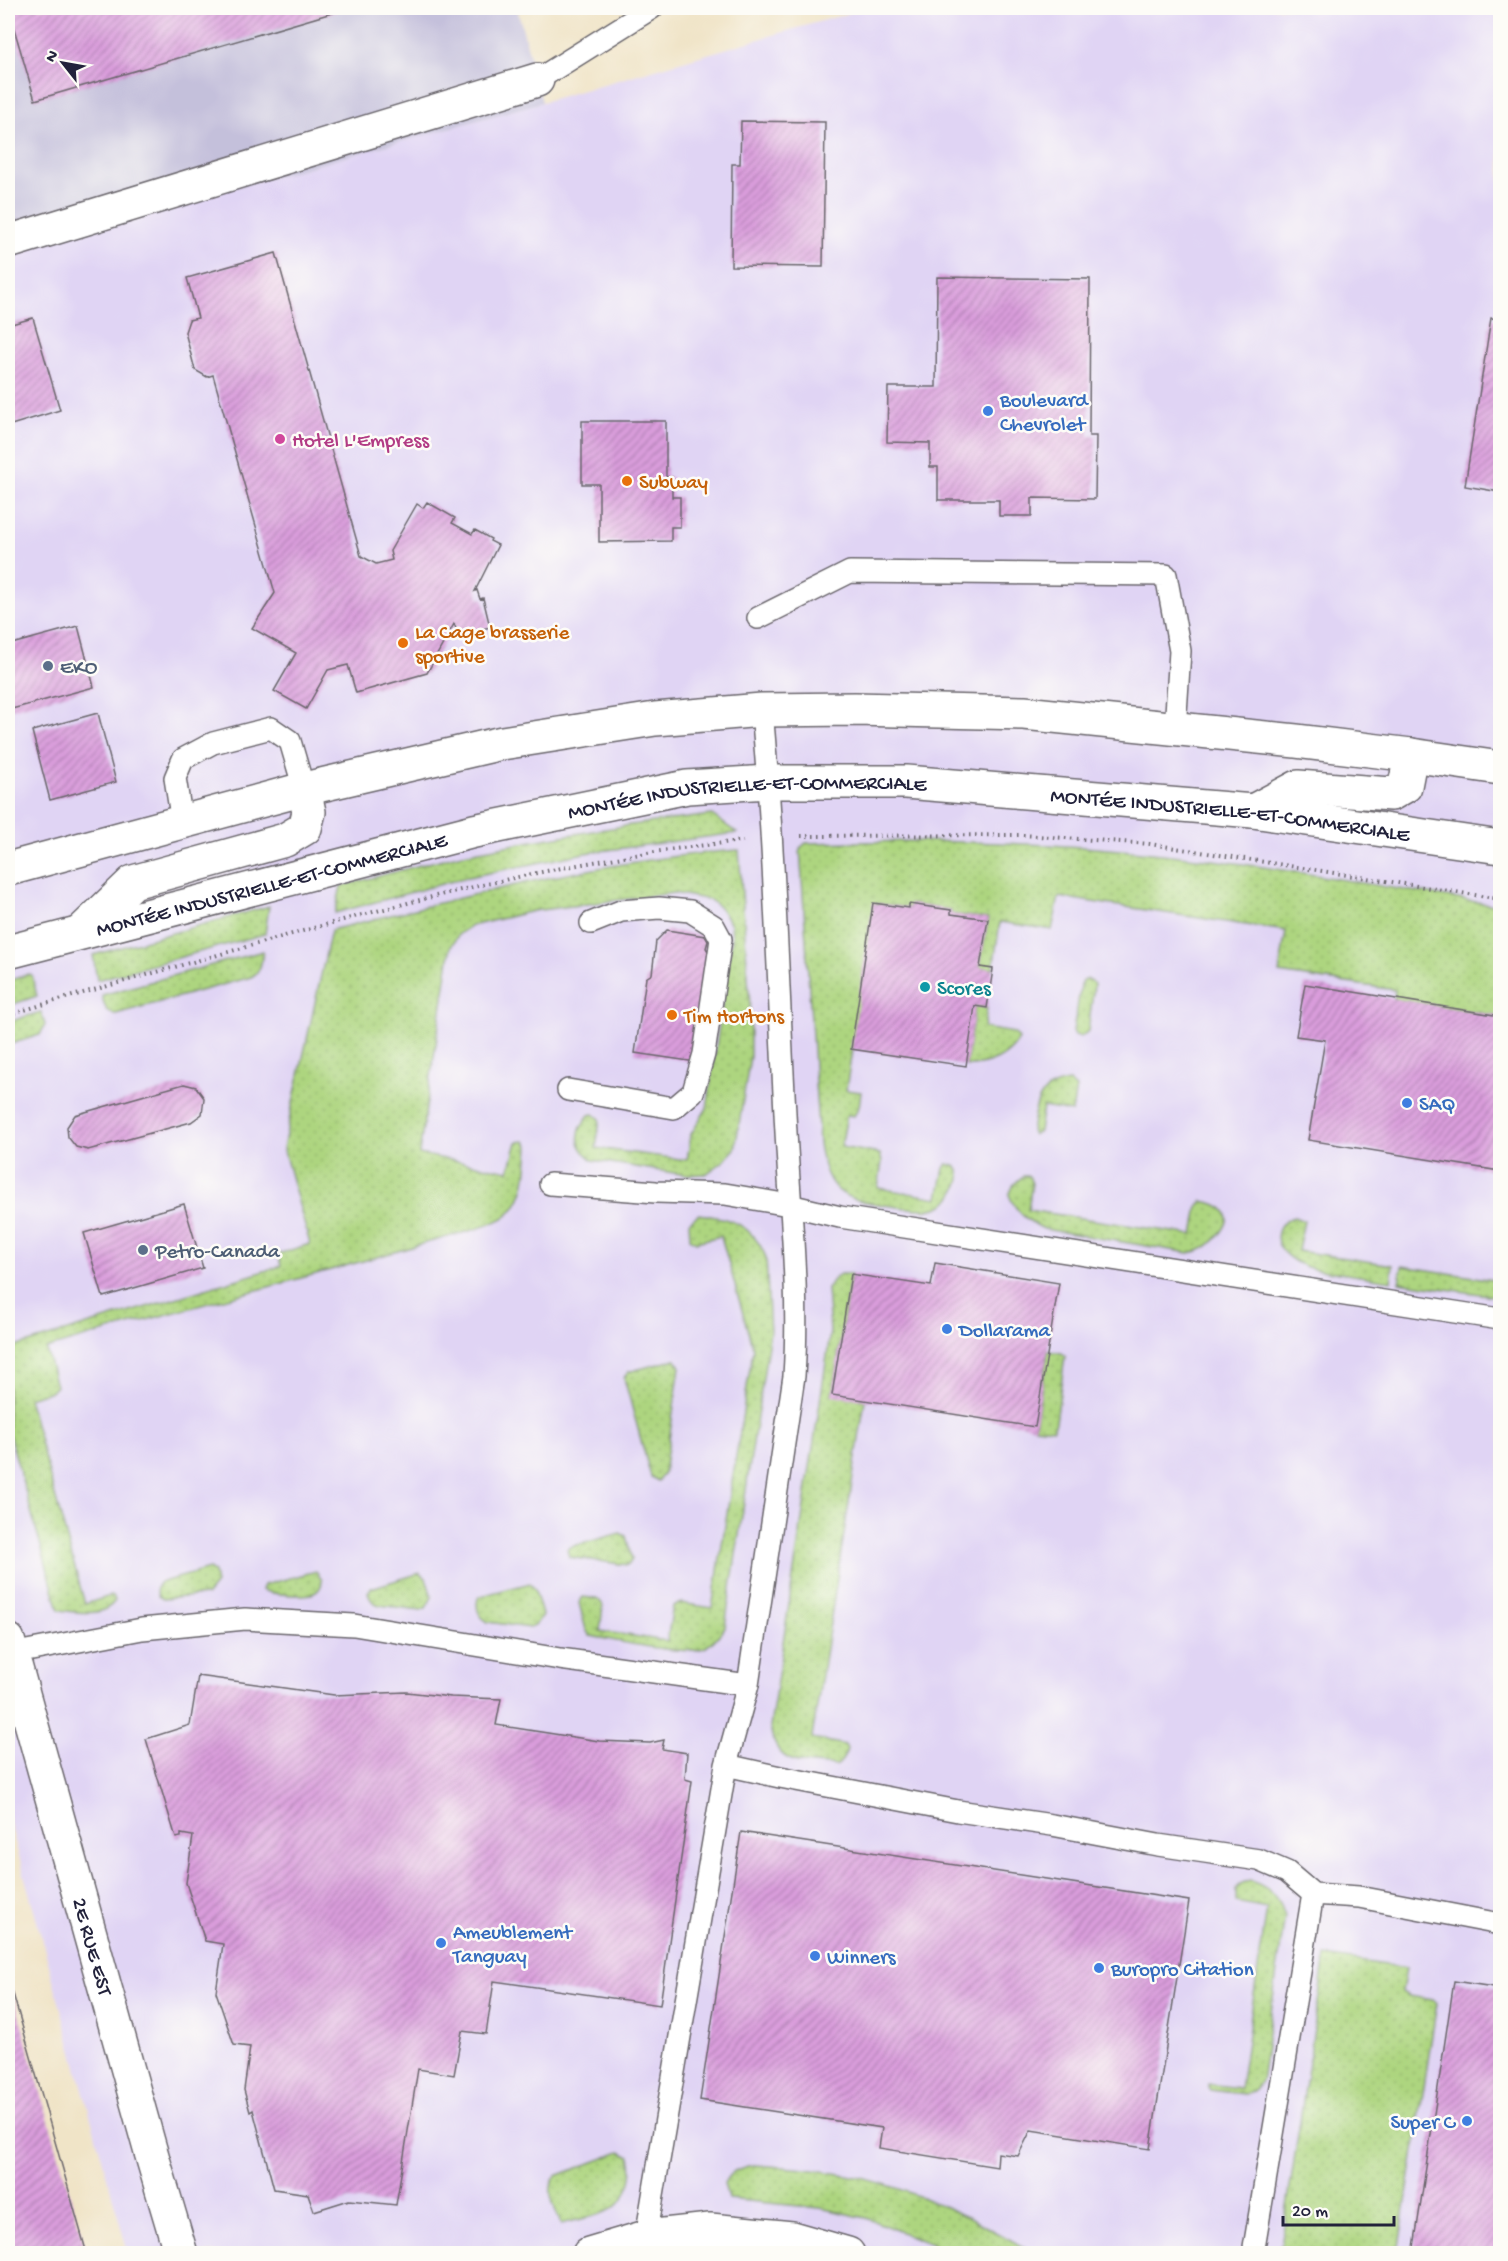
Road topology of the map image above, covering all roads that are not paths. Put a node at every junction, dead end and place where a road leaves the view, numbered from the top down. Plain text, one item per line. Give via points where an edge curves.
1 (652, 8) edge
2 (537, 80) joint
3 (8, 242) edge
4 (758, 618) dead end
5 (762, 710) junction
6 (1175, 729) junction
7 (1411, 754) junction
8 (1500, 768) edge
9 (768, 782) junction
10 (304, 789) junction
11 (1253, 811) junction
12 (182, 822) junction
13 (1500, 847) edge
14 (8, 869) edge
15 (591, 923) dead end
16 (80, 933) junction
17 (8, 952) edge
18 (568, 1090) dead end
19 (550, 1184) dead end
20 (789, 1205) junction
21 (1500, 1319) edge
22 (9, 1647) edge
23 (748, 1685) junction
24 (726, 1765) junction
25 (1313, 1894) junction
26 (1500, 1924) edge
27 (646, 2237) junction
28 (181, 2253) edge
29 (589, 2253) edge
30 (848, 2253) edge
31 (1252, 2253) edge

1 - 2 lane
2 - 3 main road
4 - 6 lane via 850,572 1166,575 1180,651
5 - 6 main road via 1024,714
5 - 9 lane
5 - 10 main road via 655,719 502,743
6 - 7 main road
7 - 8 main road
7 - 11 main road via 1405,786 1391,794 1298,787
9 - 11 main road, MONTÉE INDUSTRIELLE-ET-COMMERCIALE via 906,782
9 - 16 main road, MONTÉE INDUSTRIELLE-ET-COMMERCIALE via 687,787 474,831
9 - 20 lane
10 - 12 main road
10 - 12 lane via 290,741 271,728 213,742 183,759 175,778
10 - 16 main road via 309,812 305,828 285,840 133,882
11 - 13 main road, MONTÉE INDUSTRIELLE-ET-COMMERCIALE
12 - 14 main road
15 - 18 lane via 621,911 690,911 714,926 721,939 704,1054 693,1092 674,1108
16 - 17 main road, MONTÉE INDUSTRIELLE-ET-COMMERCIALE
19 - 20 lane via 725,1194
20 - 21 lane via 840,1217
20 - 23 lane via 796,1289 794,1376
22 - 23 lane via 142,1629 256,1620 354,1625
22 - 28 main road, 2E RUE EST
23 - 24 lane
24 - 25 lane via 947,1809 1258,1860 1287,1872
24 - 27 lane
25 - 26 lane via 1359,1897
25 - 31 lane
27 - 29 main road
27 - 30 main road via 710,2230 792,2238

